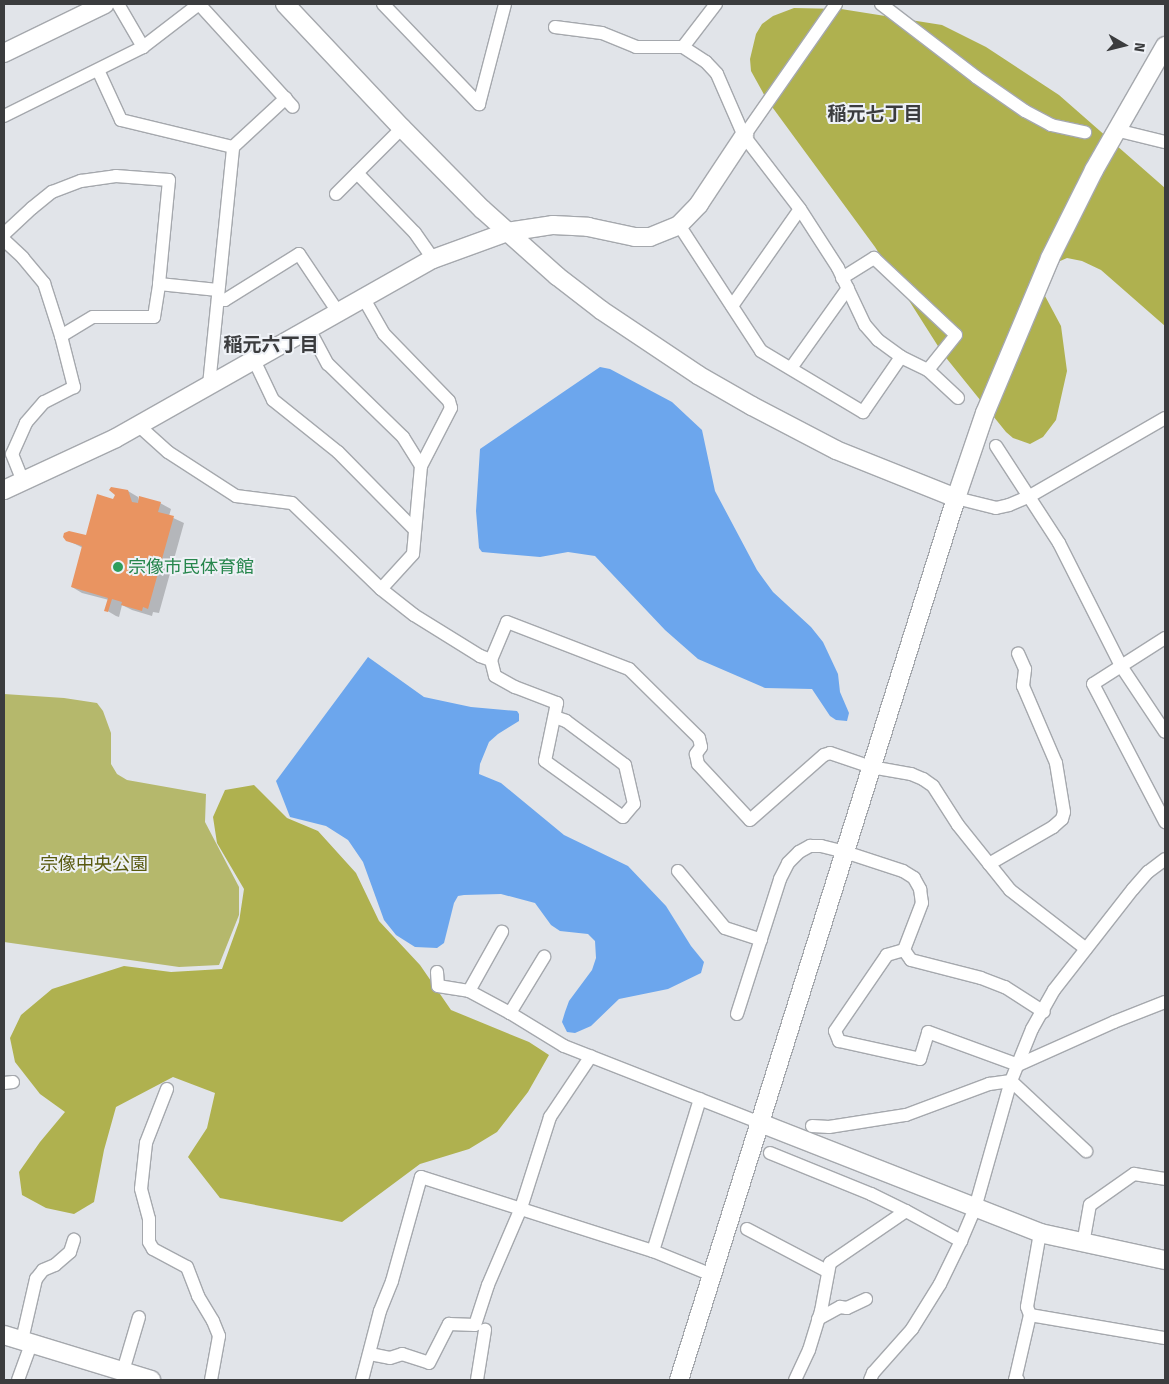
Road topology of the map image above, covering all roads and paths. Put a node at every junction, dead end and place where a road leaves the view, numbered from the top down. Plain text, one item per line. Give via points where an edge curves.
1 (105, 4) edge
2 (118, 4) edge
3 (199, 4) edge
4 (285, 4) edge
5 (383, 4) edge
6 (504, 4) edge
7 (716, 4) edge
8 (836, 4) edge
9 (882, 4) edge
10 (554, 27) dead end
11 (1165, 46) edge
12 (143, 47) junction
13 (683, 47) junction
14 (4, 53) edge
15 (98, 70) junction
16 (4, 116) edge
17 (402, 128) junction
18 (1116, 130) junction
19 (1084, 132) dead end
20 (744, 136) junction
21 (1165, 142) edge
22 (233, 147) junction
23 (357, 173) junction
24 (336, 194) dead end
25 (800, 209) junction
26 (679, 225) junction
27 (507, 232) junction
28 (4, 234) edge
29 (4, 240) edge
30 (433, 259) junction
31 (845, 283) junction
32 (158, 284) junction
33 (218, 295) junction
34 (364, 299) junction
35 (732, 306) junction
36 (338, 312) junction
37 (309, 329) junction
38 (61, 336) junction
39 (901, 357) junction
40 (254, 360) junction
41 (791, 368) junction
42 (928, 370) junction
43 (209, 385) junction
44 (958, 398) dead end
45 (1165, 418) edge
46 (138, 425) junction
47 (996, 446) dead end
48 (421, 466) junction
49 (23, 481) junction
50 (4, 490) edge
51 (1030, 496) junction
52 (956, 498) junction
53 (414, 529) junction
54 (381, 589) junction
55 (1165, 638) edge
56 (1018, 653) dead end
57 (490, 660) junction
58 (1121, 666) junction
59 (555, 717) junction
60 (1165, 732) edge
61 (871, 767) junction
62 (1165, 822) edge
63 (845, 852) junction
64 (1165, 859) edge
65 (989, 864) junction
66 (678, 871) dead end
67 (502, 932) dead end
68 (761, 940) junction
69 (1086, 949) junction
70 (904, 950) junction
71 (544, 957) dead end
72 (437, 972) dead end
73 (469, 991) junction
74 (1165, 1002) edge
75 (1044, 1012) junction
76 (510, 1013) junction
77 (737, 1014) dead end
78 (591, 1056) junction
79 (1018, 1066) junction
80 (1012, 1081) junction
81 (167, 1089) dead end
82 (700, 1099) junction
83 (760, 1123) junction
84 (812, 1126) dead end
85 (1086, 1151) dead end
86 (770, 1153) dead end
87 (1165, 1179) edge
88 (521, 1208) junction
89 (975, 1208) junction
90 (906, 1211) junction
91 (747, 1229) dead end
92 (1040, 1233) junction
93 (74, 1240) dead end
94 (961, 1241) junction
95 (1083, 1244) junction
96 (653, 1251) junction
97 (1165, 1260) edge
98 (827, 1271) junction
99 (712, 1275) junction
100 (866, 1299) dead end
101 (1030, 1315) junction
102 (139, 1317) dead end
103 (818, 1319) junction
104 (485, 1330) dead end
105 (4, 1335) edge
106 (1165, 1338) edge
107 (27, 1342) junction
108 (370, 1354) junction
109 (123, 1371) junction
110 (18, 1380) edge
111 (151, 1380) edge
112 (211, 1380) edge
113 (362, 1380) edge
114 (476, 1380) edge
115 (680, 1380) edge
116 (795, 1380) edge
117 (870, 1380) edge
118 (1018, 1380) edge

1 - 14 street
2 - 12 street
3 - 12 street
3 - 22 street via 290,103
4 - 17 street
5 - 6 street via 480,104
7 - 13 street
8 - 20 street
9 - 19 street via 1024,111 1051,125
10 - 13 street via 602,33 636,47
11 - 18 street
12 - 15 street
13 - 20 street via 706,62 717,74
15 - 16 street
15 - 22 street via 121,120
17 - 23 street
17 - 27 street
18 - 21 street
18 - 52 street via 1050,258 985,414
20 - 25 street
20 - 26 street via 699,204
22 - 33 street
23 - 24 street
23 - 30 street via 415,233
25 - 31 street
25 - 35 street
26 - 27 street via 650,237 619,235 569,224
26 - 35 street
27 - 30 street
27 - 52 street via 601,310 698,375 836,450
28 - 32 street via 52,192 81,182 116,176 168,180
29 - 38 street via 44,283
30 - 34 street
31 - 39 street via 865,325 878,340
31 - 41 street
31 - 42 street via 874,258 956,335
32 - 33 street
32 - 38 street via 154,317 93,317
33 - 36 street via 224,300 299,254
33 - 43 street
34 - 36 street
34 - 48 street via 384,334 450,401 451,408
35 - 41 street via 760,351
36 - 37 street
37 - 40 street
37 - 48 street via 328,364 403,437
38 - 49 street via 74,387 44,402 26,423 12,454
39 - 41 street via 863,412
39 - 42 street
40 - 43 street
40 - 53 street via 272,400 338,452
42 - 44 street
43 - 46 street
45 - 51 street
46 - 49 street
46 - 54 street via 168,452 231,493 292,503
47 - 51 street
48 - 53 street
49 - 50 street
51 - 52 street via 996,508
51 - 58 street via 1060,543
52 - 61 street
53 - 54 street via 414,554
54 - 57 street via 414,615
55 - 58 street
56 - 65 street via 1024,669 1023,686 1056,764 1064,812 1062,819 1053,827
57 - 59 street via 495,676 557,702
57 - 61 street via 507,622 629,669 699,738 698,764 750,820 824,755 830,753
58 - 60 street
58 - 62 street via 1093,684
59 - 59 street via 545,761 623,817 634,804 625,766
61 - 63 street
61 - 65 street via 911,774 933,786
63 - 68 street via 821,846 810,846 799,852 780,879
63 - 70 street via 904,871 914,878 922,903
63 - 83 street
64 - 69 street via 1133,889
65 - 69 street via 1010,890
66 - 68 street via 725,928
67 - 73 street
68 - 77 street
69 - 75 street via 1054,990
70 - 75 street via 911,960 1005,987
70 - 79 street via 888,955 835,1031 840,1041 920,1059 928,1032
71 - 76 street
72 - 73 street via 438,986
73 - 76 street
74 - 79 street
75 - 79 street via 1032,1029
76 - 78 street via 564,1046
78 - 82 street
78 - 88 street via 550,1117
79 - 80 street
80 - 84 street via 989,1084 906,1115
80 - 85 street
80 - 89 street
81 - 112 street via 146,1144 141,1189 149,1219 149,1242 153,1249 187,1267 219,1336
82 - 83 street
82 - 96 street
83 - 89 street
83 - 99 street
86 - 90 street
87 - 95 street via 1134,1174 1090,1205
88 - 96 street
88 - 108 street via 488,1285 475,1325 449,1324 429,1363 402,1354 390,1358
88 - 108 street via 421,1177
89 - 92 street
89 - 94 street
90 - 94 street
90 - 98 street via 830,1263
91 - 98 street
92 - 95 street
92 - 101 street via 1027,1307
93 - 107 street via 70,1252 43,1270 36,1279
94 - 117 street via 940,1284 912,1329
95 - 97 street
96 - 99 street
98 - 103 street
99 - 115 street
100 - 103 street via 848,1308 840,1307
101 - 106 street
101 - 118 street via 1015,1380
102 - 109 street
103 - 116 street via 809,1350
104 - 114 street
105 - 107 street
107 - 109 street
107 - 110 street
108 - 113 street
109 - 111 street

